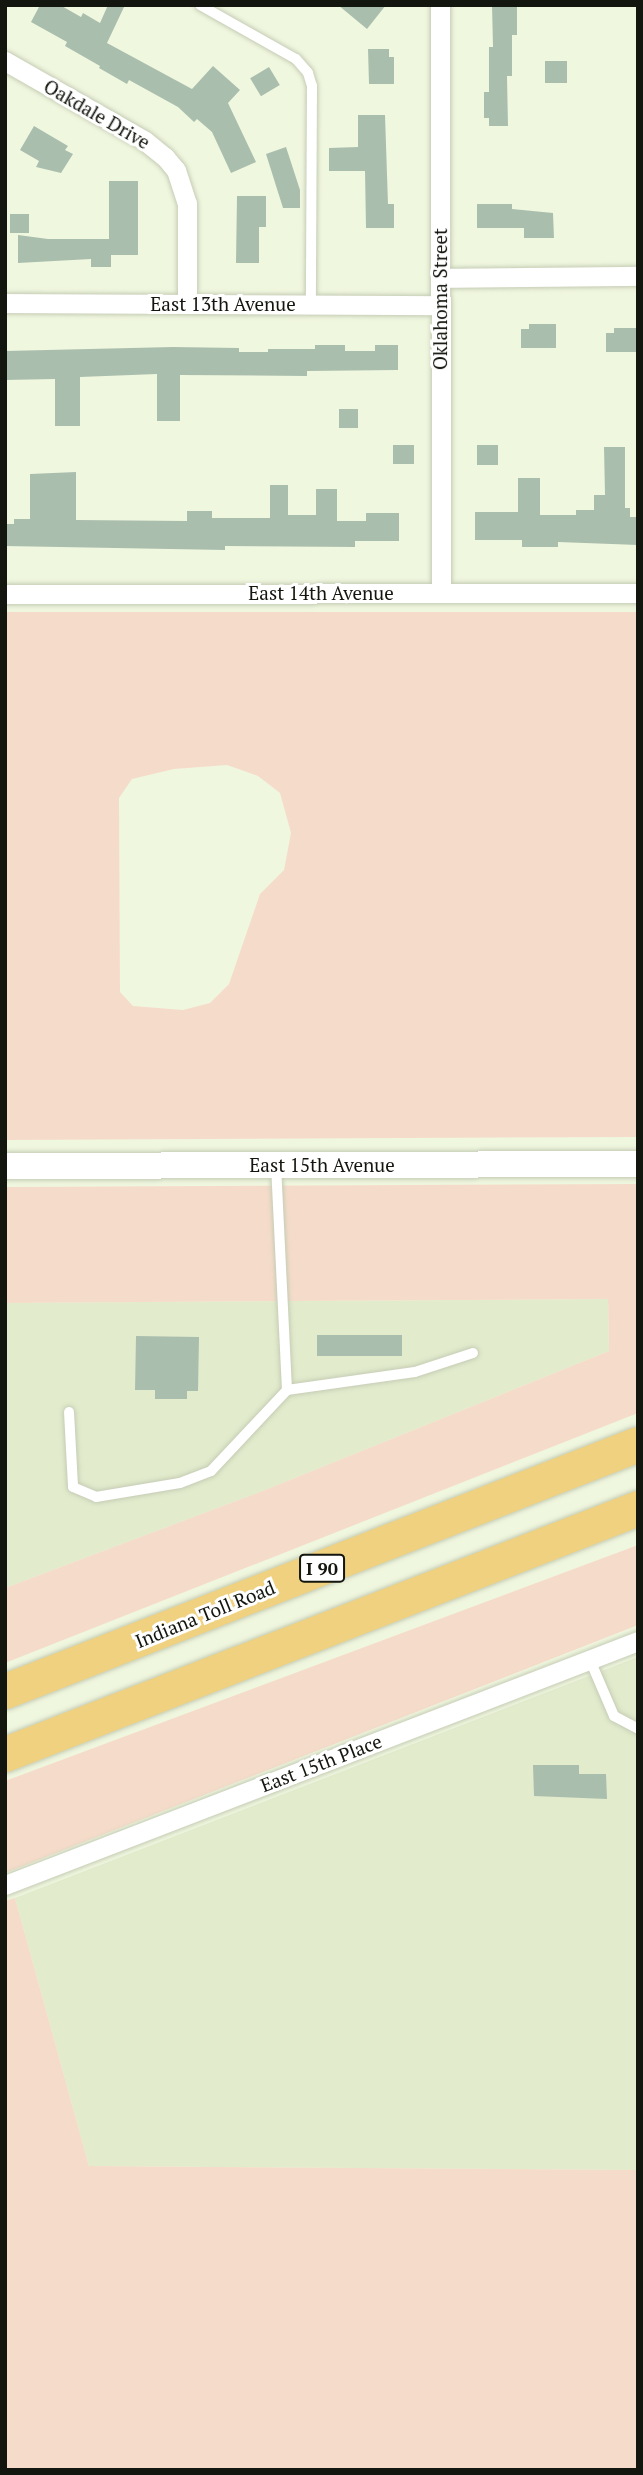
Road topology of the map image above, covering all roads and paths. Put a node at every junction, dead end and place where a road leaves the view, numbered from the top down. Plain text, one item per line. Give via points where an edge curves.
1 (200, 5) edge
2 (440, 5) edge
3 (5, 61) edge
4 (638, 276) edge
5 (440, 278) junction
6 (5, 303) edge
7 (187, 304) junction
8 (311, 304) junction
9 (440, 305) junction
10 (441, 592) junction
11 (638, 593) edge
12 (5, 594) edge
13 (638, 1164) edge
14 (5, 1166) edge
15 (276, 1166) junction
16 (473, 1353) dead end
17 (287, 1390) junction
18 (69, 1412) dead end
19 (638, 1444) edge
20 (638, 1508) edge
21 (638, 1642) edge
22 (590, 1660) junction
23 (5, 1691) edge
24 (638, 1729) edge
25 (5, 1754) edge
26 (5, 1885) edge

1 - 8 lane via 296,59 308,72 312,86
2 - 5 street, Oklahoma Street
3 - 7 street, Oakdale Drive via 145,141 176,170 187,204
4 - 5 street
5 - 9 street, Oklahoma Street
6 - 7 street, East 13th Avenue
7 - 8 street, East 13th Avenue
8 - 9 street, East 13th Avenue
9 - 10 street, Oklahoma Street
10 - 11 street, East 14th Avenue
10 - 12 street, East 14th Avenue
13 - 15 street, East 15th Avenue
14 - 15 street, East 15th Avenue
15 - 17 lane
16 - 17 lane via 415,1372
17 - 18 lane via 211,1471 180,1483 96,1497 73,1487
19 - 23 highway, Indiana Toll Road / I 90
20 - 25 highway
21 - 22 street, East 15th Place
22 - 24 lane via 614,1716
22 - 26 street, East 15th Place

